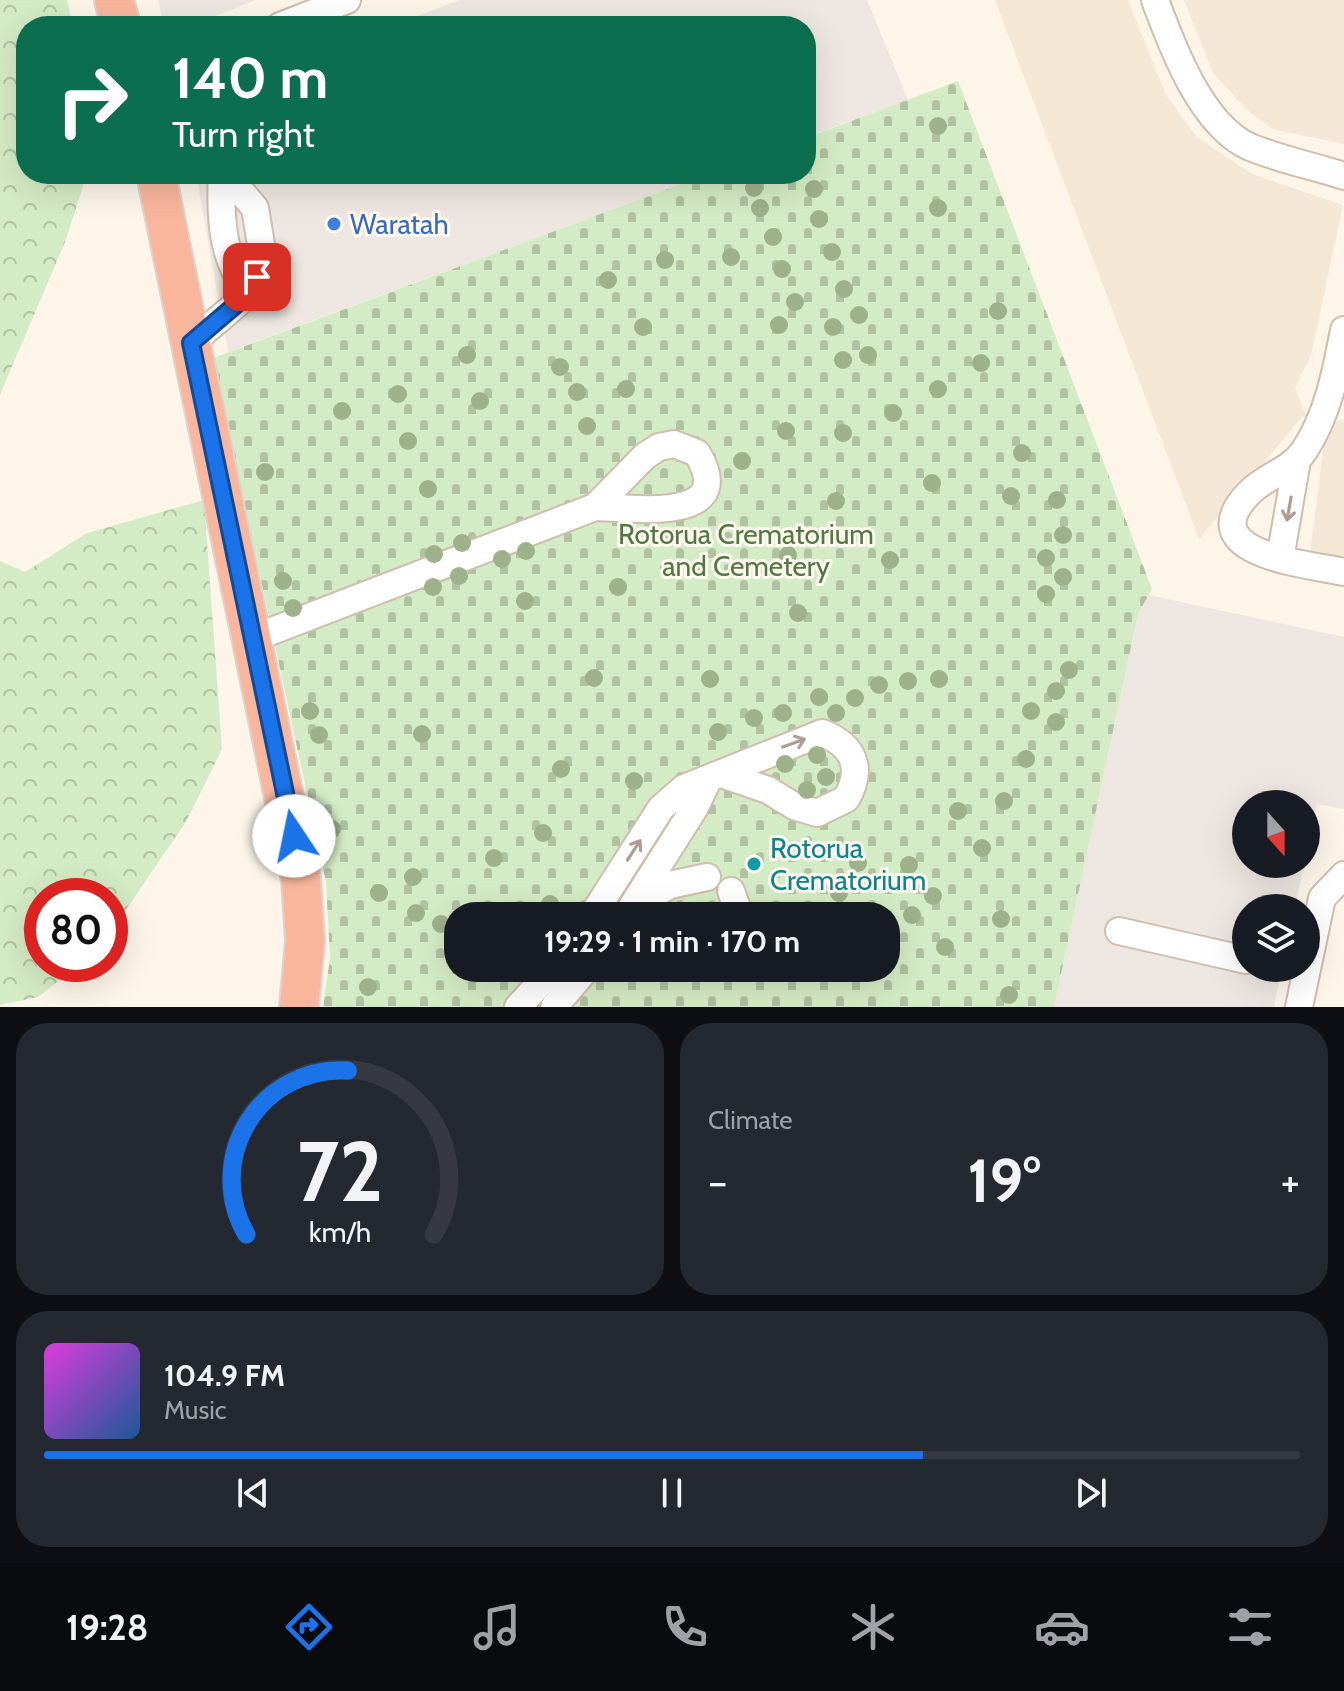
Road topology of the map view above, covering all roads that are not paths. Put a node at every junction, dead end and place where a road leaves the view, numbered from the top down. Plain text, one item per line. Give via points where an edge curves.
1 (347, 0) edge
2 (1155, 0) edge
3 (306, 16) edge
4 (1344, 176) edge
5 (158, 184) edge
6 (224, 184) edge
7 (1344, 330) edge
8 (191, 343) junction
9 (1297, 460) junction
10 (595, 507) dead end
11 (1280, 559) junction
12 (1344, 572) edge
13 (251, 639) junction
14 (1344, 875) edge
15 (707, 877) dead end
16 (731, 891) dead end
17 (601, 902) edge
18 (640, 902) edge
19 (648, 902) edge
20 (735, 902) edge
21 (1320, 903) edge
22 (1119, 931) dead end
23 (1232, 957) edge
24 (541, 982) edge
25 (575, 982) edge
26 (1296, 982) edge
27 (299, 1007) edge
28 (518, 1007) edge
29 (554, 1007) edge
30 (1299, 1007) edge

1 - 3 street
2 - 4 street via 1194,91 1225,128 1247,146
5 - 8 highway
6 - 8 street via 222,214 233,268 246,287 239,302
7 - 9 street via 1332,393
8 - 13 highway
9 -> 11 street
9 - 11 street via 1248,494 1234,522 1236,536 1246,547
10 - 13 street
11 - 12 street
13 - 27 highway via 301,880 305,941
14 - 21 street
15 - 19 street via 670,885
16 - 20 street
17 -> 18 street via 661,808 684,788 716,778
22 - 23 street
24 - 28 street
25 - 29 street
26 - 30 street

